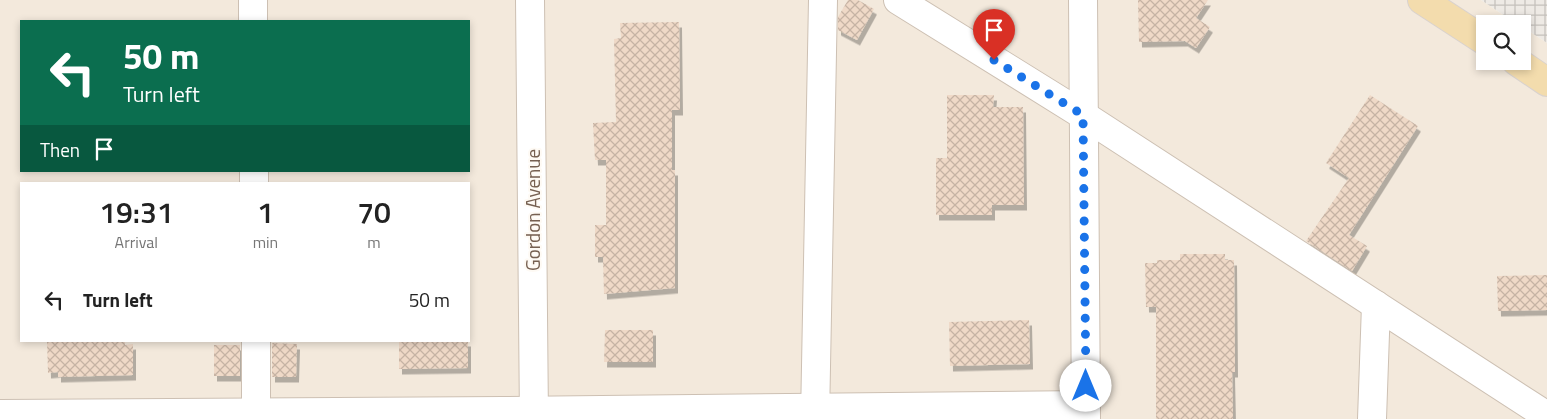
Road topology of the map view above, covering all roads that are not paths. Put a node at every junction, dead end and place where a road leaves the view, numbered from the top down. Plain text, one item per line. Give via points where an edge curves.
1 (253, 0) edge
2 (530, 0) edge
3 (823, 0) edge
4 (898, 0) edge
5 (1083, 0) edge
6 (1422, 0) edge
7 (253, 20) edge
8 (1476, 35) edge
9 (1529, 70) edge
10 (1547, 82) edge
11 (1083, 115) junction
12 (1376, 305) junction
13 (256, 342) edge
14 (256, 412) junction
15 (1086, 412) edge
16 (815, 413) edge
17 (0, 414) edge
18 (534, 415) edge
19 (1547, 416) edge
20 (1372, 419) edge

1 - 7 street
2 - 18 street, Gordon Avenue
3 - 16 street
4 - 11 street
5 - 11 street
6 - 8 main road
9 - 10 main road
11 - 12 street
11 - 15 street
12 - 19 street
12 - 20 street
13 - 14 street
14 - 17 street
14 - 18 street
15 - 16 street
16 - 18 street

